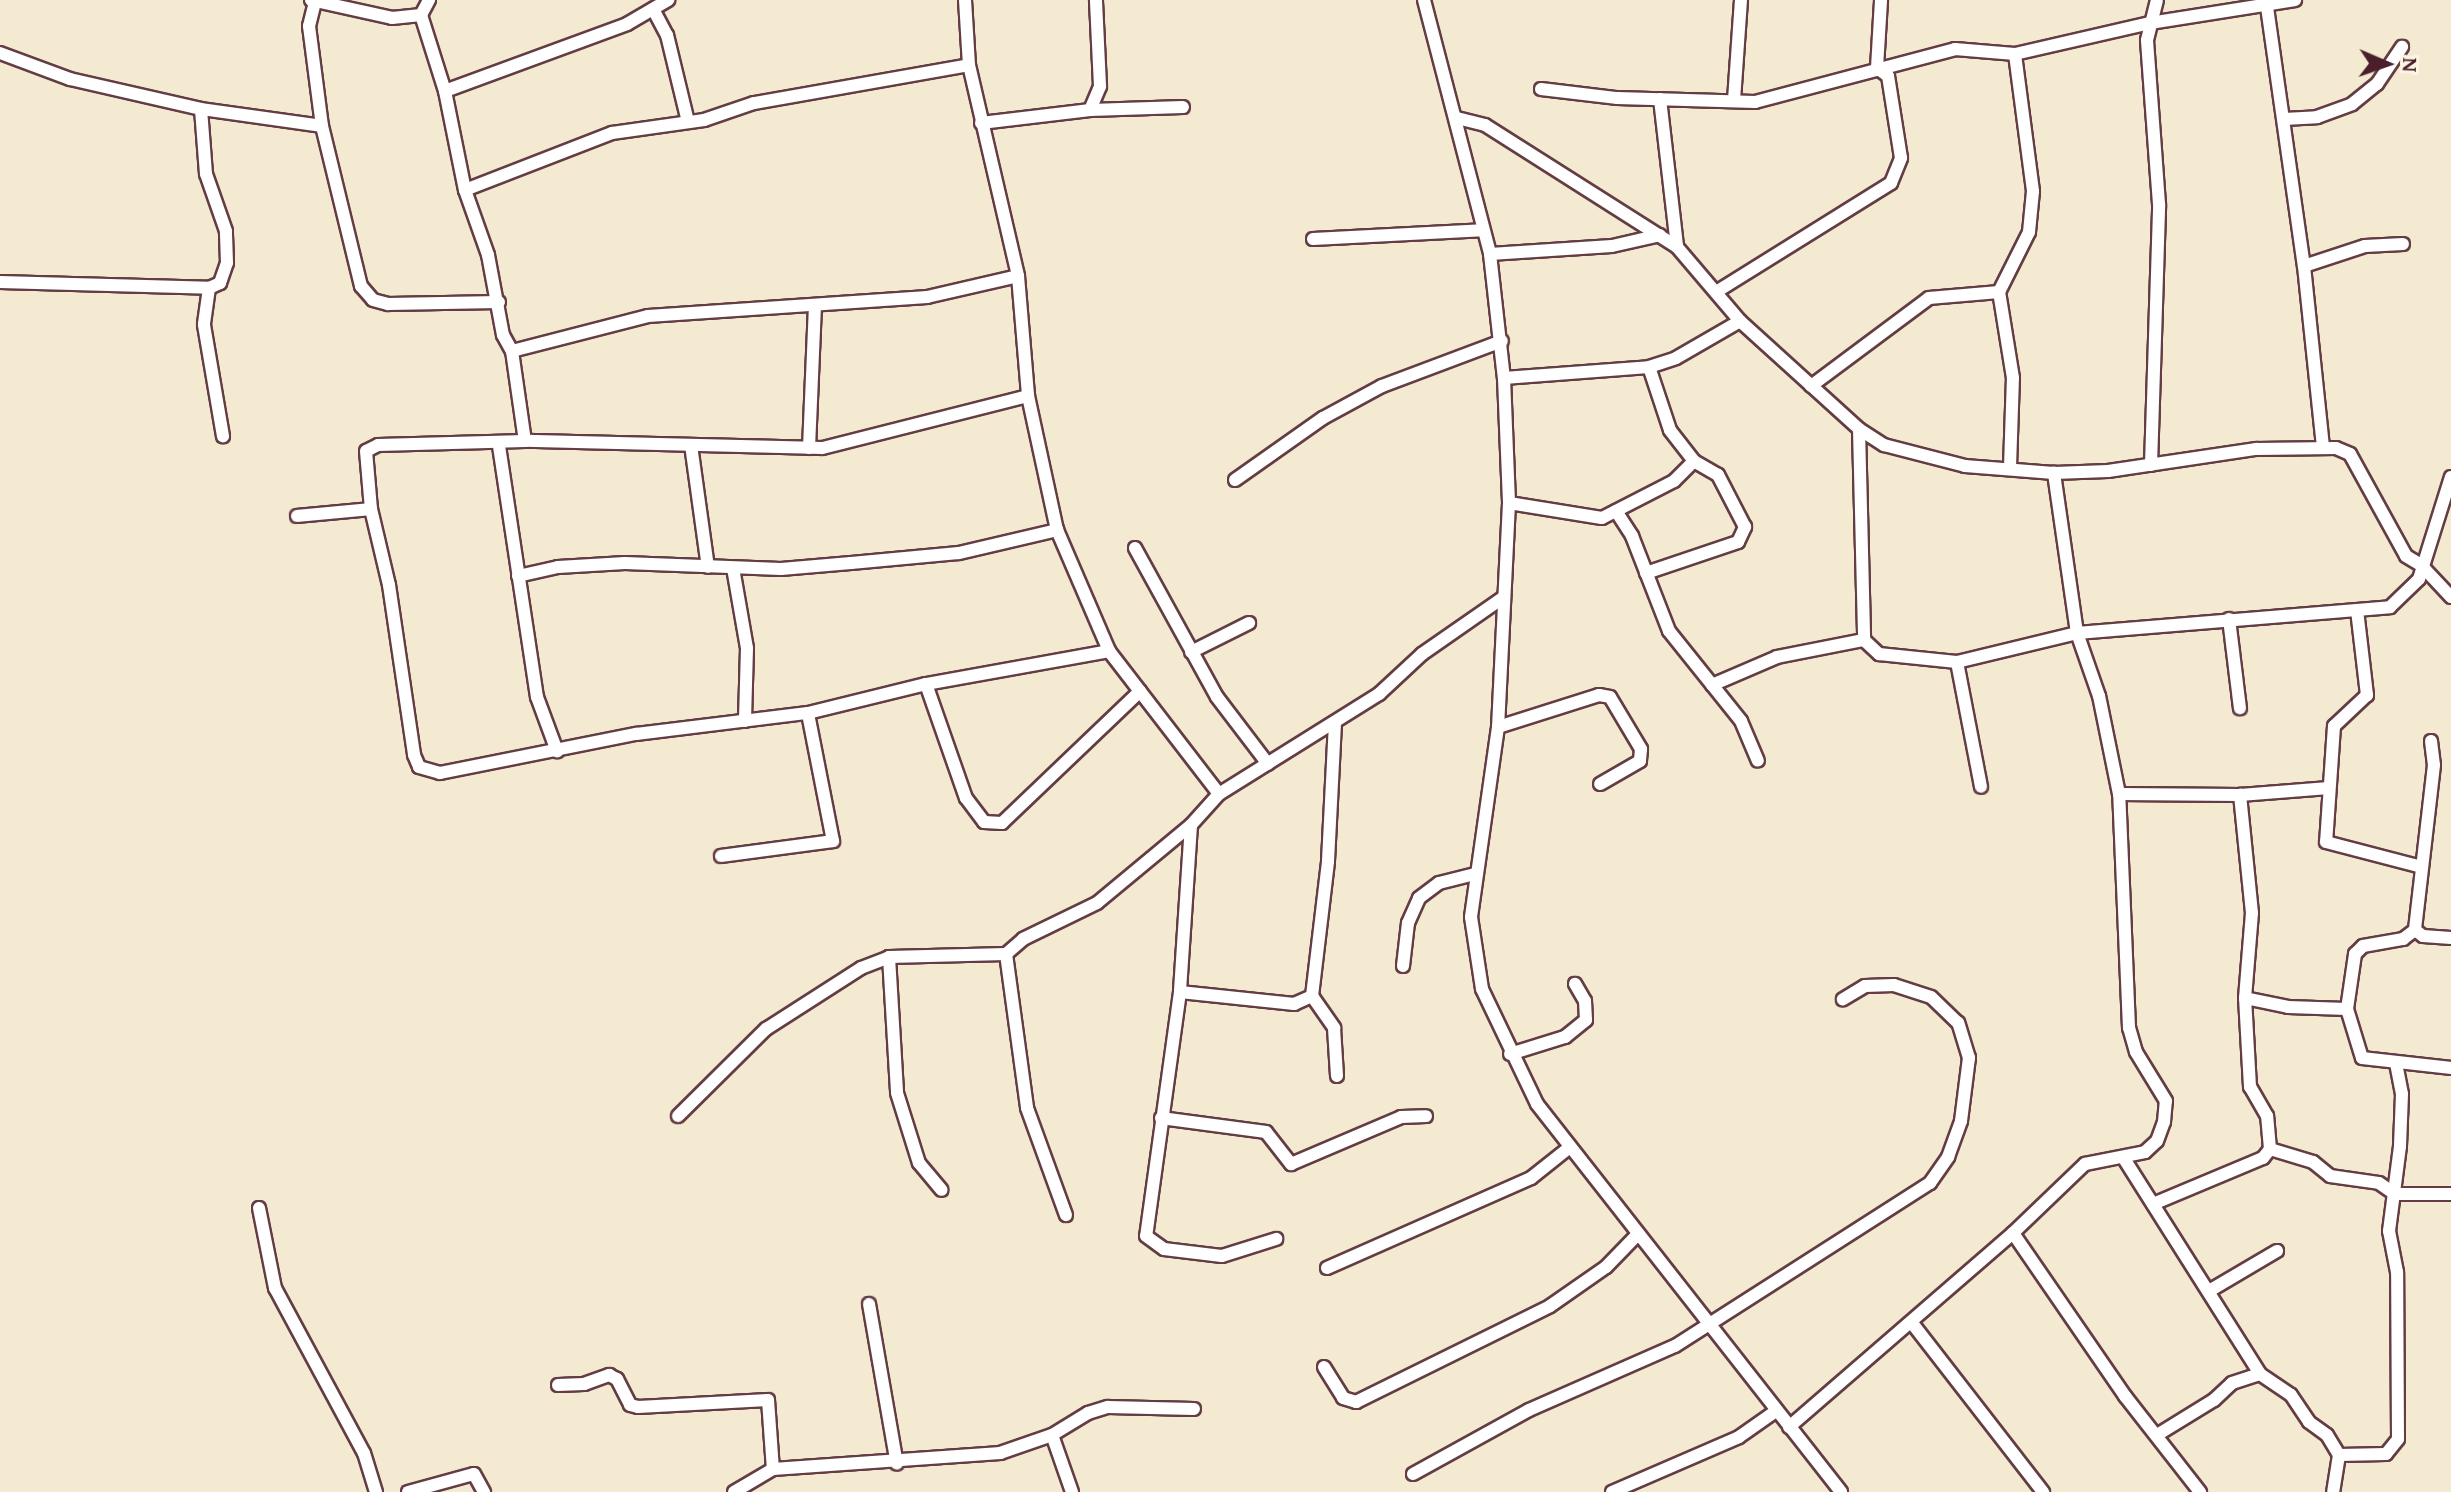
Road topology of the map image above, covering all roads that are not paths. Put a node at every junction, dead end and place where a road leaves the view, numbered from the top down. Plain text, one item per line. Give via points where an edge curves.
1 (429, 0) edge
2 (668, 0) edge
3 (965, 0) edge
4 (1096, 0) edge
5 (1424, 0) edge
6 (1741, 0) edge
7 (1881, 0) edge
8 (2157, 0) edge
9 (2295, 0) edge
10 (313, 1) edge
11 (2267, 7) junction
12 (653, 9) junction
13 (421, 15) junction
14 (2150, 23) junction
15 (2402, 47) dead end
16 (0, 53) edge
17 (2015, 54) junction
18 (969, 65) junction
19 (1877, 68) junction
20 (1541, 89) dead end
21 (445, 91) junction
22 (1660, 99) junction
23 (1734, 100) junction
24 (1183, 107) dead end
25 (201, 109) junction
26 (1090, 110) junction
27 (1457, 118) junction
28 (2284, 119) junction
29 (688, 122) junction
30 (981, 123) junction
31 (322, 126) junction
32 (465, 190) junction
33 (1482, 230) junction
34 (1660, 235) junction
35 (1313, 239) dead end
36 (2403, 244) dead end
37 (1677, 247) junction
38 (1490, 254) junction
39 (2304, 266) junction
40 (1018, 276) junction
41 (0, 282) edge
42 (209, 288) junction
43 (1716, 292) junction
44 (1999, 292) junction
45 (499, 302) junction
46 (815, 306) junction
47 (1740, 321) junction
48 (1502, 341) junction
49 (512, 351) junction
50 (1649, 367) junction
51 (1504, 378) junction
52 (1811, 386) junction
53 (1028, 396) junction
54 (1859, 429) junction
55 (223, 436) dead end
56 (525, 441) junction
57 (691, 445) junction
58 (499, 446) junction
59 (2323, 447) junction
60 (809, 448) junction
61 (1694, 461) junction
62 (2151, 465) junction
63 (2010, 467) junction
64 (2054, 473) junction
65 (1235, 480) dead end
66 (2451, 480) edge
67 (1509, 503) junction
68 (371, 509) junction
69 (1616, 511) junction
70 (297, 516) dead end
71 (1057, 530) junction
72 (1135, 548) dead end
73 (2421, 565) junction
74 (708, 567) junction
75 (733, 568) junction
76 (1646, 573) junction
77 (518, 576) junction
78 (1504, 597) junction
79 (2451, 597) edge
80 (2357, 610) junction
81 (2229, 619) junction
82 (1249, 623) dead end
83 (2077, 633) junction
84 (1864, 640) junction
85 (1109, 651) junction
86 (1191, 652) junction
87 (1957, 662) junction
88 (926, 684) junction
89 (1712, 685) junction
90 (1140, 691) junction
91 (2240, 708) dead end
92 (808, 713) junction
93 (745, 721) junction
94 (1335, 722) junction
95 (1498, 727) junction
96 (2431, 741) dead end
97 (557, 751) junction
98 (1758, 761) dead end
99 (1268, 764) junction
100 (1600, 784) dead end
101 (1981, 787) dead end
102 (2329, 788) junction
103 (1219, 794) junction
104 (2119, 794) junction
105 (2240, 795) junction
106 (1191, 825) junction
107 (721, 856) dead end
108 (2422, 867) junction
109 (1474, 874) junction
110 (2415, 930) junction
111 (2451, 938) edge
112 (1006, 954) junction
113 (889, 957) junction
114 (1403, 966) dead end
115 (1575, 984) dead end
116 (1180, 992) junction
117 (1312, 996) junction
118 (2245, 998) junction
119 (1843, 999) dead end
120 (2347, 1009) junction
121 (1510, 1054) junction
122 (2396, 1064) junction
123 (2451, 1068) edge
124 (1337, 1076) dead end
125 (678, 1116) dead end
126 (1426, 1116) dead end
127 (1161, 1118) junction
128 (1570, 1147) junction
129 (2270, 1149) junction
130 (2123, 1157) junction
131 (942, 1190) dead end
132 (2395, 1194) junction
133 (2451, 1194) edge
134 (2153, 1204) junction
135 (259, 1208) dead end
136 (1066, 1215) dead end
137 (2013, 1233) junction
138 (1638, 1234) junction
139 (1276, 1239) dead end
140 (2277, 1251) dead end
141 (1327, 1268) dead end
142 (2209, 1291) junction
143 (869, 1304) dead end
144 (1706, 1322) junction
145 (1912, 1323) junction
146 (1324, 1367) dead end
147 (2260, 1374) junction
148 (558, 1385) dead end
149 (1194, 1409) dead end
150 (1776, 1411) junction
151 (1789, 1427) junction
152 (1052, 1435) junction
153 (2157, 1435) junction
154 (2339, 1455) junction
155 (897, 1464) junction
156 (773, 1469) junction
157 (1413, 1474) dead end
158 (2040, 1491) edge
159 (376, 1492) edge
160 (408, 1492) edge
161 (484, 1492) edge
162 (734, 1492) edge
163 (1072, 1492) edge
164 (1612, 1492) edge
165 (1841, 1492) edge
166 (2200, 1492) edge
167 (2333, 1492) edge

1 - 13 street
2 - 12 street
3 - 18 street
4 - 26 street via 1100,86
5 - 27 street
6 - 23 street
7 - 19 street
8 - 14 street
9 - 11 street
10 - 13 street via 392,18
10 - 31 street via 309,26
11 - 14 street
11 - 28 street
12 - 21 street via 613,30
12 - 29 street via 667,35
13 - 21 street
14 - 17 street
14 - 62 street via 2159,204
15 - 28 street via 2377,84 2352,104 2317,117
16 - 25 street via 70,79
17 - 19 street via 1955,49
17 - 44 street via 2033,191 2029,232
18 - 29 street via 754,103
18 - 30 street
19 - 23 street via 1755,102
19 - 43 street via 1888,76 1901,158 1891,183
20 - 22 street
21 - 32 street
22 - 23 street
22 - 37 street
24 - 26 street
25 - 31 street
25 - 42 street via 206,174 226,231 227,263 220,283
26 - 30 street
27 - 33 street
27 - 34 street via 1485,125
28 - 39 street
29 - 32 street via 612,133
30 - 40 street
31 - 45 street via 361,286 373,300
32 - 45 street
33 - 35 street
33 - 38 street
34 - 37 street
34 - 38 street via 1612,246
36 - 39 street via 2365,246
37 - 43 street
38 - 48 street
39 - 59 street
40 - 46 street via 927,297
40 - 53 street
41 - 42 street
42 - 55 street via 204,325
43 - 47 street
44 - 52 street via 1929,298
44 - 63 street via 2013,378
45 - 49 street via 503,335
46 - 49 street via 648,316
46 - 60 street
47 - 50 street via 1676,358
47 - 52 street
48 - 51 street
48 - 65 street via 1382,386 1323,418
49 - 56 street
50 - 51 street
50 - 61 street via 1670,430
51 - 67 street
52 - 54 street
53 - 60 street via 934,424
53 - 71 street
54 - 63 street via 1884,445 1924,459
54 - 84 street
56 - 57 street
56 - 58 street
57 - 60 street
57 - 74 street
58 - 68 street via 378,445 366,451 364,462
58 - 77 street
59 - 62 street via 2256,449
59 - 73 street via 2350,454 2406,556
61 - 69 street via 1674,481
61 - 76 street via 1718,475 1745,533 1738,542
62 - 64 street
63 - 64 street
64 - 83 street
66 - 73 street
67 - 69 street via 1574,517 1602,518
67 - 78 street
68 - 70 street
68 - 97 street via 419,767 440,773 500,757
69 - 76 street
71 - 75 street via 959,553 781,569
71 - 85 street
72 - 86 street
73 - 79 street
73 - 80 street via 2419,579 2390,607
74 - 75 street
74 - 77 street via 625,563 558,567
75 - 93 street via 747,648
76 - 89 street via 1669,631
77 - 97 street via 537,697
78 - 94 street
78 - 95 street
80 - 81 street
80 - 102 street via 2367,695 2334,726
81 - 83 street
81 - 91 street
82 - 86 street
83 - 87 street
83 - 104 street via 2099,696
84 - 87 street via 1879,654
84 - 89 street via 1777,657
85 - 88 street
85 - 90 street
86 - 99 street via 1217,697
87 - 101 street
88 - 90 street via 966,798 984,822 1002,823
88 - 92 street
89 - 98 street via 1741,721
90 - 103 street
92 - 93 street
92 - 107 street via 833,841
93 - 97 street
94 - 99 street
94 - 117 street via 1328,861
95 - 100 street via 1599,695 1610,697 1635,735 1640,761
95 - 109 street
96 - 108 street via 2434,765
99 - 103 street
102 - 105 street
102 - 108 street via 2326,842
103 - 106 street
104 - 105 street
104 - 130 street via 2129,1028 2136,1052 2166,1101 2157,1141 2145,1152
105 - 118 street via 2252,913
106 - 112 street via 1097,903 1023,939
106 - 116 street
108 - 110 street
109 - 114 street via 1439,883 1419,898 1408,923
109 - 121 street via 1471,917 1482,989
110 - 111 street via 2423,936
110 - 120 street via 2403,939 2363,946 2355,954
112 - 113 street
112 - 136 street via 1027,1108
113 - 125 street via 861,968 766,1029
113 - 131 street via 897,1093 919,1163
115 - 121 street via 1585,1001 1586,1020 1565,1037
116 - 117 street via 1294,1004
116 - 127 street
117 - 124 street via 1334,1028
118 - 120 street via 2288,1007
118 - 129 street via 2250,1087 2267,1116
119 - 144 street via 1865,986 1894,985 1931,997 1958,1023 1969,1058 1968,1079 1948,1157 1930,1183
120 - 122 street via 2362,1058
121 - 128 street via 1537,1104
122 - 123 street
122 - 132 street via 2402,1094
126 - 127 street via 1401,1117 1291,1164 1266,1132
127 - 139 street via 1145,1222 1146,1236 1154,1245 1222,1256
128 - 138 street
128 - 141 street via 1531,1178
129 - 132 street via 2313,1162 2330,1176 2379,1183
129 - 134 street via 2263,1158
130 - 134 street
130 - 137 street via 2098,1157 2085,1164
132 - 133 street
132 - 154 street via 2389,1231 2397,1272 2398,1439 2386,1454
134 - 142 street
135 - 159 street via 275,1288 364,1453
137 - 145 street
137 - 153 street
138 - 144 street
138 - 146 street via 1606,1267 1550,1306 1356,1402 1343,1398
140 - 142 street
142 - 147 street
143 - 155 street
144 - 150 street
144 - 157 street via 1652,1359 1529,1410
145 - 151 street
145 - 158 street
147 - 153 street via 2232,1383
147 - 154 street via 2291,1395
148 - 156 street via 584,1384 609,1375 617,1379 630,1405 638,1407 768,1400
149 - 152 street via 1108,1407
150 - 151 street
150 - 164 street via 1739,1437
151 - 165 street
152 - 155 street via 1000,1453
152 - 163 street
153 - 166 street
154 - 167 street
155 - 156 street
156 - 162 street
160 - 161 street via 474,1474

